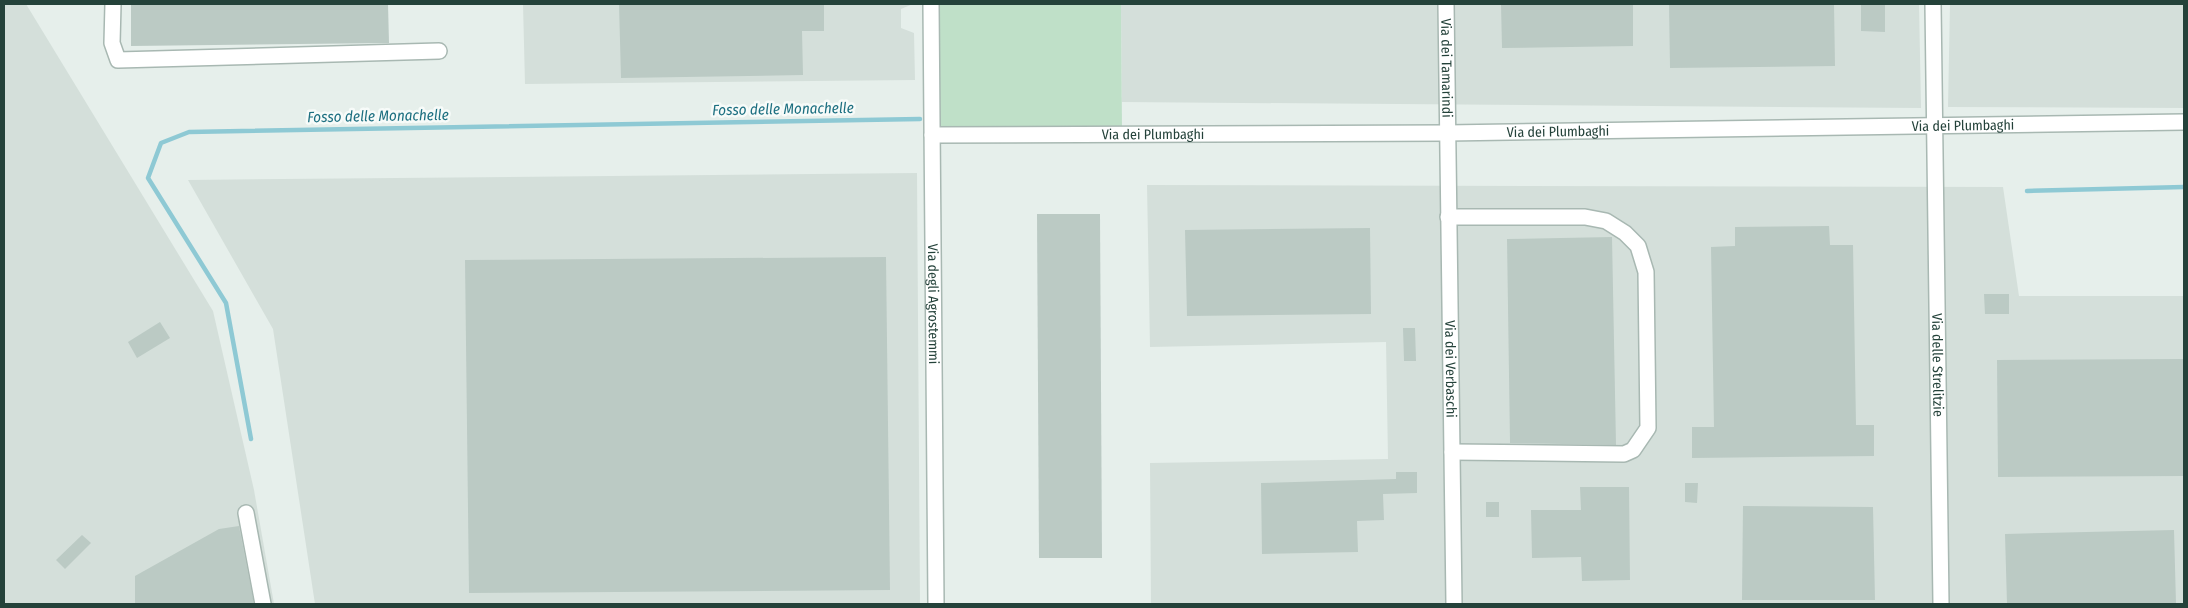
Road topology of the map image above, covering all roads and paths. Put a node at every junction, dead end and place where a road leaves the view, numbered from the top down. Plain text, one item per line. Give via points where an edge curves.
1 (113, 4) edge
2 (931, 4) edge
3 (1446, 4) edge
4 (1932, 4) edge
5 (439, 52) dead end
6 (2184, 122) edge
7 (1934, 126) junction
8 (1447, 133) junction
9 (932, 135) junction
10 (1448, 217) junction
11 (1452, 452) junction
12 (246, 513) dead end
13 (263, 604) edge
14 (936, 604) edge
15 (1454, 604) edge
16 (1941, 604) edge

1 - 5 street via 112,43 118,60
2 - 9 street, Via degli Agrostemmi
3 - 8 street, Via dei Tamarindi
4 - 7 street, Via delle Strelitzie
6 - 7 street, Via dei Plumbaghi
7 - 8 street, Via dei Plumbaghi
7 - 16 street, Via delle Strelitzie
8 - 9 street, Via dei Plumbaghi
8 - 10 street, Via dei Verbaschi
9 - 14 street, Via degli Agrostemmi
10 - 11 street, Via dei Verbaschi
10 - 11 street via 1585,217 1606,221 1625,232 1638,246 1646,272 1648,428 1633,450 1624,454
11 - 15 street, Via dei Verbaschi
12 - 13 street

